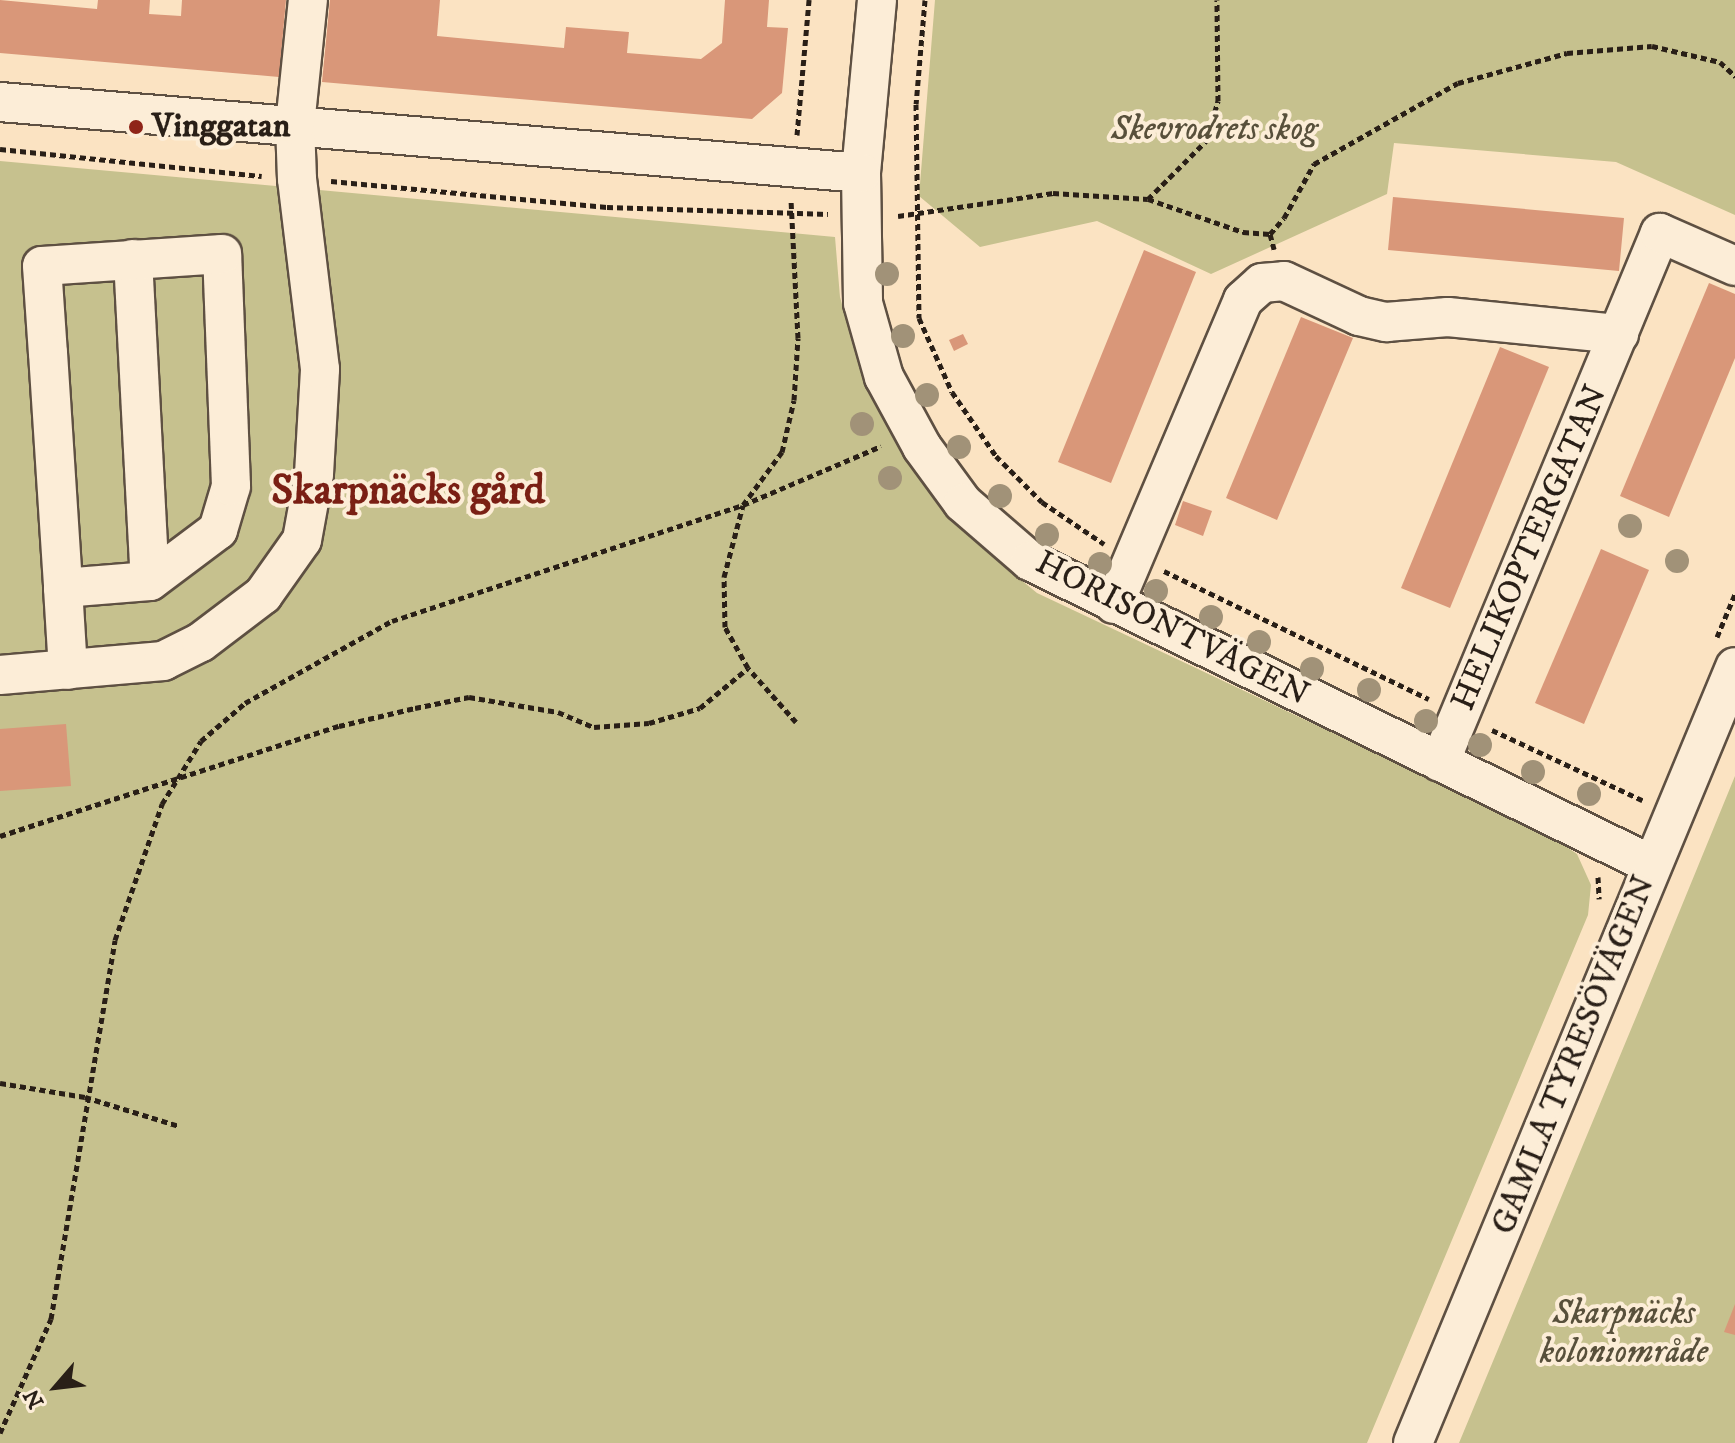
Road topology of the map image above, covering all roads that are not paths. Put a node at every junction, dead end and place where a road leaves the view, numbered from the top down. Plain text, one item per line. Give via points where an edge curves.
1 (308, 0) edge
2 (877, 0) edge
3 (0, 102) edge
4 (295, 125) junction
5 (861, 173) junction
6 (133, 259) junction
7 (1735, 266) edge
8 (1619, 334) junction
9 (150, 581) junction
10 (63, 588) junction
11 (1114, 604) junction
12 (1735, 667) edge
13 (68, 670) junction
14 (0, 675) edge
15 (1440, 762) junction
16 (1652, 865) junction
17 (1413, 1443) edge

1 - 4 street
2 - 5 street, HORISONTVÄGEN
3 - 4 street
4 - 5 street
4 - 13 street via 320,369 314,474 302,540 263,595 201,642 163,661
5 - 11 street, HORISONTVÄGEN via 863,303 884,377 914,432 963,503 1030,561
6 - 9 street
6 - 9 street via 222,254 231,486 218,530
6 - 10 street via 42,266
7 - 8 street, HELIKOPTERGATAN via 1660,233
8 - 11 street, HELIKOPTERGATAN via 1448,317 1386,322 1359,316 1284,281 1262,283 1243,300
8 - 15 street, HELIKOPTERGATAN
9 - 10 street
10 - 13 street
11 - 15 street, HORISONTVÄGEN
12 - 16 street, GAMLA TYRESÖVÄGEN
13 - 14 street
15 - 16 street, HORISONTVÄGEN
16 - 17 street, GAMLA TYRESÖVÄGEN

